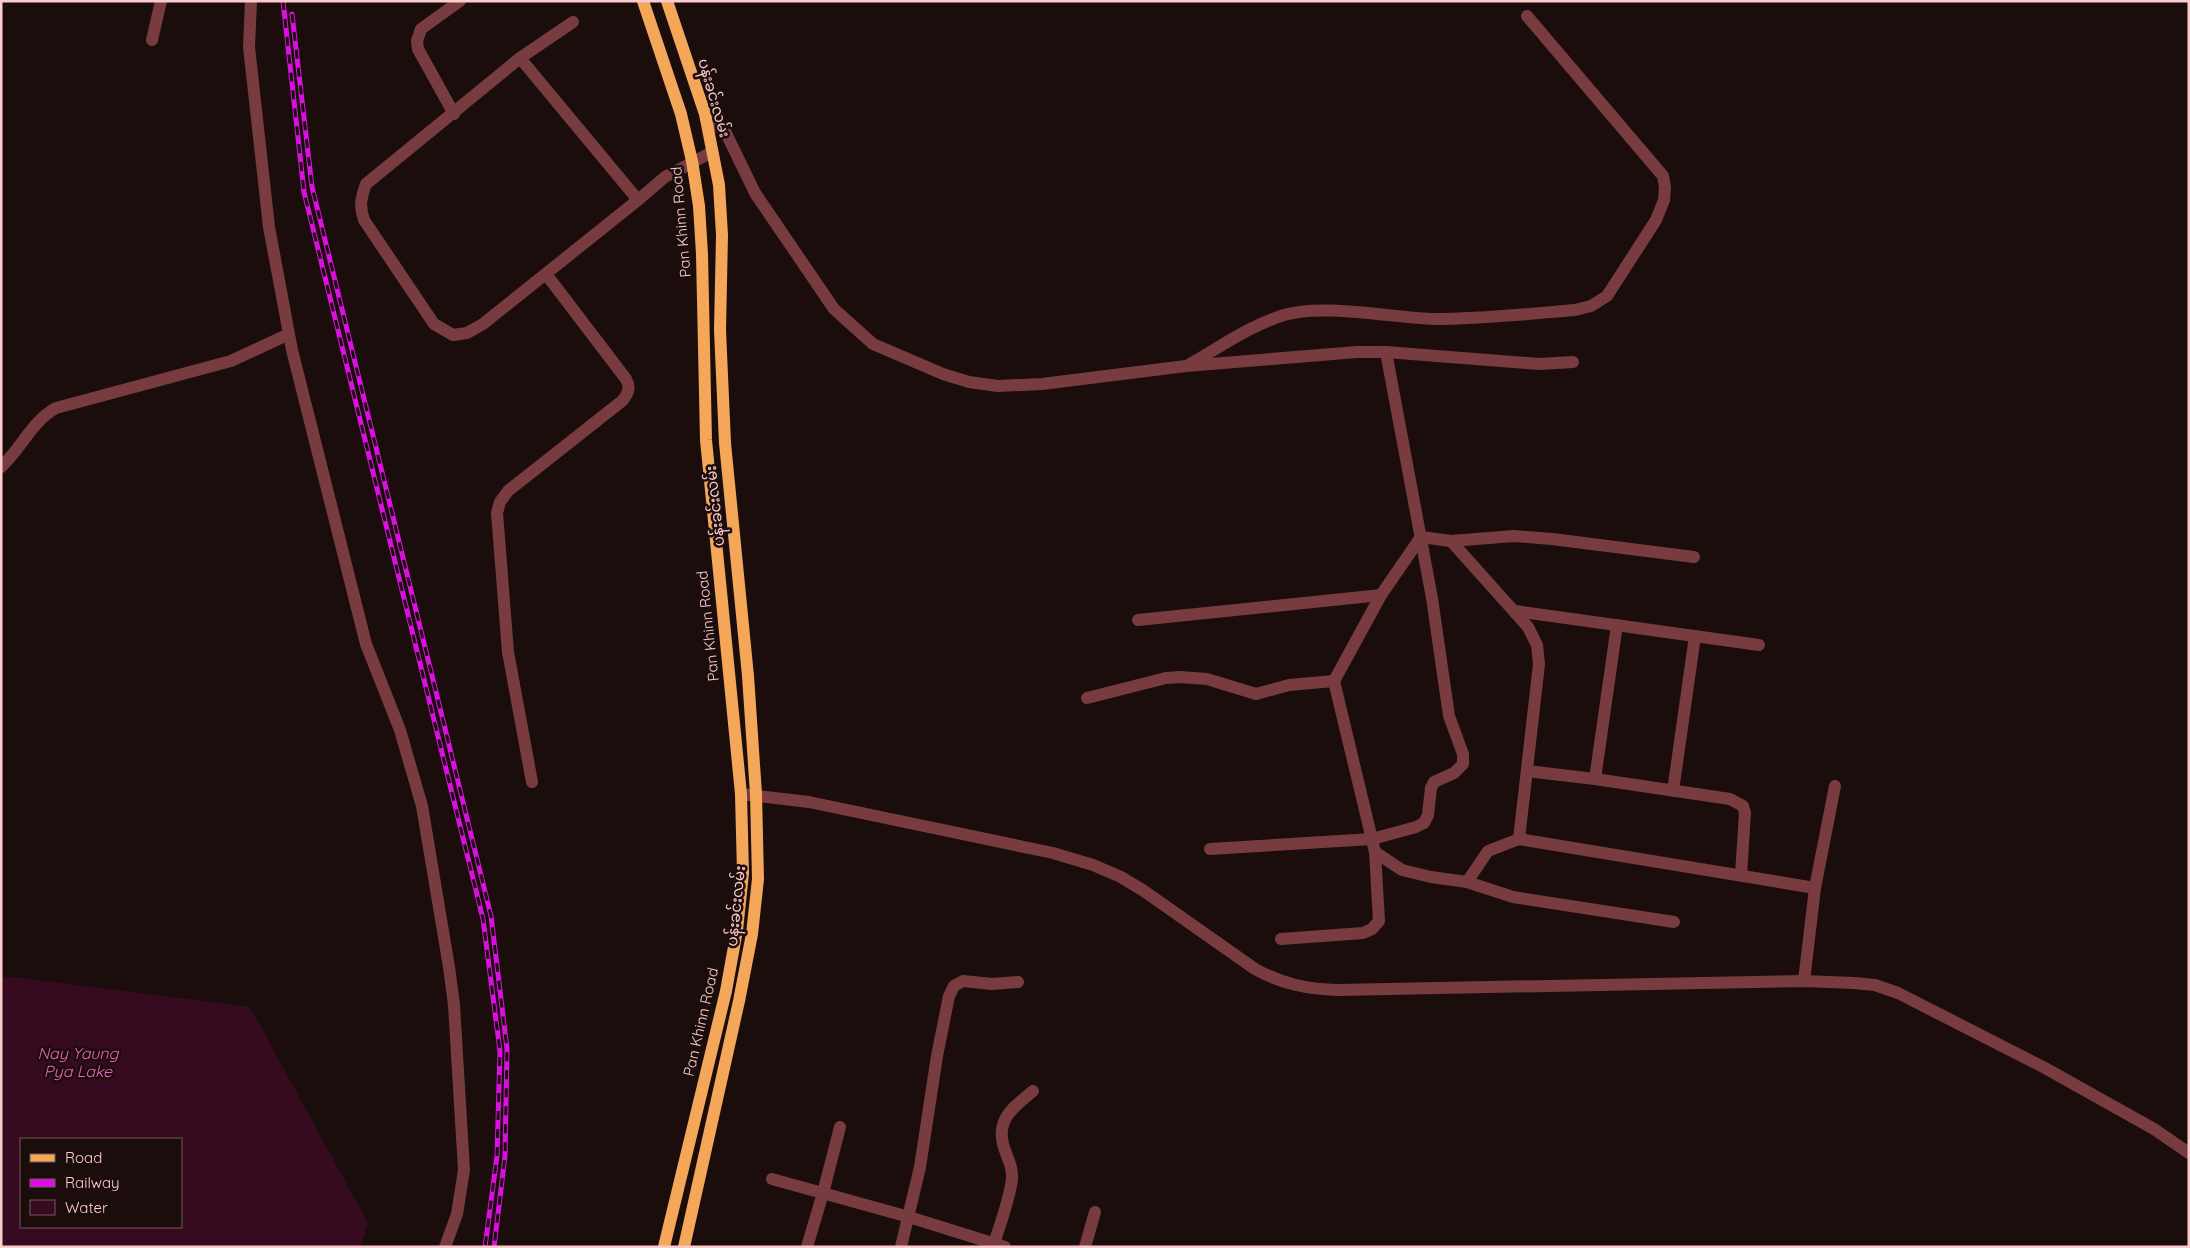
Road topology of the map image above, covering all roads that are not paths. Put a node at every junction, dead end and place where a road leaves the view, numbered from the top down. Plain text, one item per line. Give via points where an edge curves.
1 (161, 1) edge
2 (251, 1) edge
3 (460, 1) edge
4 (643, 1) edge
5 (667, 1) edge
6 (1527, 16) dead end
7 (573, 22) dead end
8 (152, 40) dead end
9 (520, 58) junction
10 (454, 114) junction
11 (705, 114) junction
12 (712, 152) junction
13 (692, 160) junction
14 (638, 200) junction
15 (546, 274) junction
16 (289, 334) junction
17 (1386, 352) junction
18 (1573, 362) dead end
19 (1186, 366) junction
20 (1, 467) edge
21 (1421, 537) junction
22 (1451, 540) junction
23 (1694, 557) dead end
24 (1381, 595) junction
25 (1515, 611) junction
26 (1138, 620) dead end
27 (1617, 625) junction
28 (1695, 636) junction
29 (1760, 645) dead end
30 (1334, 681) junction
31 (1086, 698) dead end
32 (1527, 771) junction
33 (1596, 779) junction
34 (532, 782) dead end
35 (1835, 786) dead end
36 (1673, 791) junction
37 (741, 794) junction
38 (756, 794) junction
39 (1372, 838) junction
40 (1519, 839) junction
41 (1210, 849) dead end
42 (1375, 852) junction
43 (1741, 875) junction
44 (1467, 882) junction
45 (1815, 888) junction
46 (1674, 922) dead end
47 (1281, 939) dead end
48 (1804, 981) junction
49 (1018, 982) dead end
50 (1032, 1091) dead end
51 (840, 1127) dead end
52 (2189, 1153) edge
53 (772, 1179) dead end
54 (823, 1193) junction
55 (1094, 1212) dead end
56 (909, 1217) junction
57 (998, 1245) edge
58 (445, 1247) edge
59 (664, 1247) edge
60 (684, 1247) edge
61 (807, 1247) edge
62 (901, 1247) edge
63 (1085, 1247) edge

1 - 8 street
2 - 16 street via 249,47 269,227
3 - 10 street via 421,29 417,41 418,49
4 - 13 main road, Pan Khinn Road via 681,114
5 - 11 main road, ပန်းခင်းလမ်း
6 - 19 street via 1663,176 1664,200 1656,220 1607,296 1591,306 1576,310 1472,318 1434,319 1309,311 1285,314
7 - 9 street
9 - 10 street
9 - 14 street
10 - 15 street via 366,184 360,208 364,220 434,324 453,334 467,333 484,324
11 - 12 main road, ပန်းခင်းလမ်း
11 - 19 street via 726,133 755,192 834,308 873,344 943,374 998,386 1042,384
12 - 13 street
12 - 38 main road, ပန်းခင်းလမ်း via 722,235 720,330 725,443
13 - 14 street
13 - 37 main road, Pan Khinn Road via 702,254 706,440
14 - 15 street
15 - 34 street via 626,379 629,389 622,401 508,491 497,513 508,652
16 - 20 street via 231,361 56,408 41,419
16 - 58 street via 366,644 400,730 422,806 454,1005 464,1170 457,1214
17 - 18 street via 1539,364
17 - 19 street
17 - 21 street
21 - 22 street
21 - 24 street
21 - 39 street via 1449,716 1463,760 1460,769 1434,782 1424,822
22 - 23 street via 1514,536
22 - 25 street
24 - 26 street
24 - 30 street
25 - 27 street
25 - 32 street via 1537,645 1539,664
27 - 28 street
27 - 33 street
28 - 29 street
28 - 36 street
30 - 31 street via 1289,685 1256,694 1207,679 1180,677
30 - 39 street
32 - 33 street
32 - 40 street
33 - 36 street
35 - 45 street
36 - 43 street via 1730,799 1743,806 1745,827
37 - 38 street
37 - 59 main road, Pan Khinn Road via 742,874 737,930 726,992
38 - 48 street via 934,828 1093,865 1121,876 1255,969 1303,988
38 - 60 main road, ပန်းခင်းလမ်း via 758,879 752,934
39 - 41 street
39 - 42 street
40 - 43 street
40 - 44 street via 1488,851
42 - 44 street via 1402,870
42 - 47 street via 1379,921 1372,929 1363,933
43 - 45 street
44 - 46 street via 1513,897
45 - 48 street
48 - 52 street via 1875,985 1898,993 2045,1068 2154,1129
49 - 56 street via 963,981 954,986 949,996
50 - 57 street via 1007,1114 1004,1122 1004,1146 1011,1164 1012,1179
51 - 54 street
53 - 54 street
54 - 56 street
54 - 61 street
55 - 63 street
56 - 57 street
56 - 62 street

